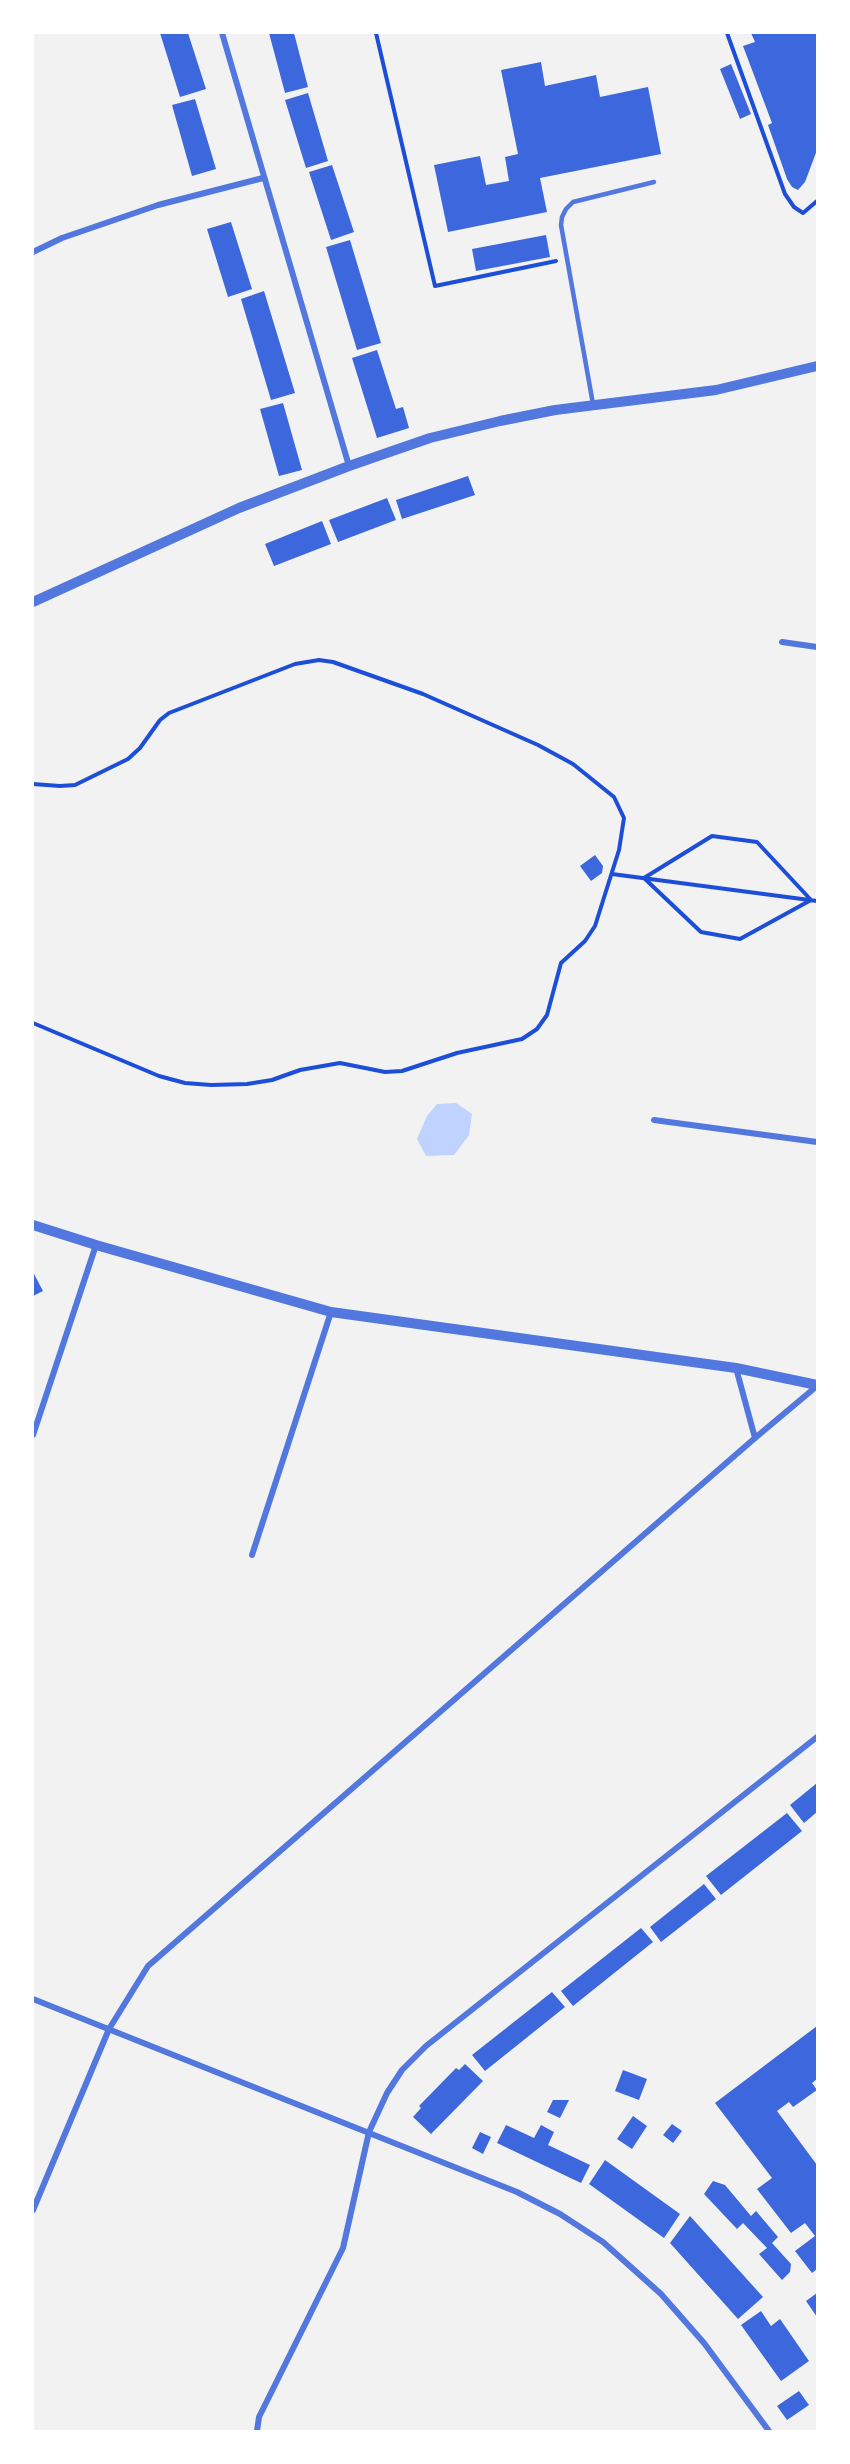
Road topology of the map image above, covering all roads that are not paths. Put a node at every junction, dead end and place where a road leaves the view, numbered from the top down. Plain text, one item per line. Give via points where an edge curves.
1 (222, 33) edge
2 (263, 178) junction
3 (654, 182) dead end
4 (33, 252) edge
5 (817, 366) edge
6 (593, 404) junction
7 (349, 466) junction
8 (33, 602) edge
9 (782, 642) dead end
10 (817, 647) edge
11 (654, 1120) dead end
12 (817, 1142) edge
13 (33, 1225) edge
14 (96, 1245) junction
15 (331, 1312) junction
16 (736, 1368) junction
17 (817, 1385) edge
18 (33, 1435) edge
19 (755, 1437) junction
20 (252, 1555) dead end
21 (817, 1737) edge
22 (33, 1999) edge
23 (109, 2029) junction
24 (369, 2132) junction
25 (33, 2210) edge
26 (257, 2431) edge
27 (769, 2431) edge

1 - 2 street
2 - 4 street via 158,205
2 - 7 street
3 - 6 lane via 573,202 562,217
5 - 6 street via 716,390
6 - 7 street via 430,438
7 - 8 street via 239,508
9 - 10 street
11 - 12 street
13 - 14 street
14 - 15 street
14 - 18 street
15 - 16 street
15 - 20 street
16 - 17 street
16 - 19 street
17 - 19 street
19 - 23 street via 148,1966
21 - 24 street via 426,2046 402,2070
22 - 23 street
23 - 24 street
23 - 25 street
24 - 26 street via 343,2248 259,2416
24 - 27 street via 517,2192 603,2242 687,2323

